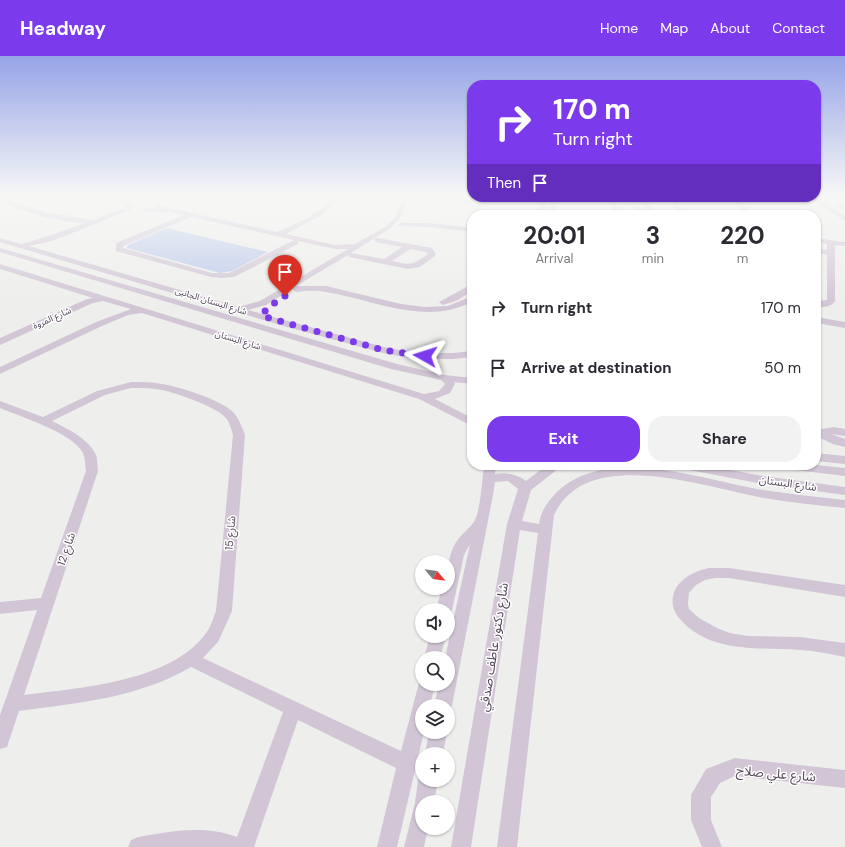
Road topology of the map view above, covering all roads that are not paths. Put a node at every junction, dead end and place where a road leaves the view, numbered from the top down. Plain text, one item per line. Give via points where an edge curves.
1 (67, 232) edge
2 (75, 232) edge
3 (150, 232) edge
4 (263, 232) edge
5 (266, 232) edge
6 (284, 232) edge
7 (382, 232) edge
8 (390, 232) edge
9 (280, 234) junction
10 (0, 240) edge
11 (378, 240) junction
12 (821, 241) edge
13 (40, 242) junction
14 (295, 242) junction
15 (831, 242) junction
16 (48, 243) junction
17 (845, 244) edge
18 (359, 246) junction
19 (409, 246) junction
20 (333, 248) junction
21 (0, 250) edge
22 (19, 251) junction
23 (38, 251) junction
24 (821, 251) edge
25 (831, 253) junction
26 (352, 255) junction
27 (0, 257) edge
28 (335, 262) junction
29 (384, 262) junction
30 (0, 266) edge
31 (0, 272) edge
32 (39, 278) junction
33 (325, 280) junction
34 (296, 289) junction
35 (467, 290) edge
36 (86, 292) junction
37 (105, 298) junction
38 (271, 301) junction
39 (467, 302) edge
40 (821, 304) edge
41 (237, 309) junction
42 (143, 310) junction
43 (262, 316) junction
44 (821, 321) edge
45 (290, 325) junction
46 (845, 325) edge
47 (277, 333) junction
48 (0, 336) edge
49 (0, 342) edge
50 (467, 354) edge
51 (0, 371) edge
52 (445, 378) junction
53 (467, 380) edge
54 (422, 397) junction
55 (0, 404) edge
56 (467, 420) edge
57 (44, 422) junction
58 (845, 433) edge
59 (823, 435) edge
60 (845, 443) edge
61 (821, 457) edge
62 (831, 458) junction
63 (845, 460) edge
64 (821, 469) edge
65 (548, 470) edge
66 (692, 470) edge
67 (490, 472) edge
68 (845, 472) edge
69 (700, 475) junction
70 (525, 488) junction
71 (845, 491) edge
72 (845, 504) edge
73 (481, 522) junction
74 (514, 524) junction
75 (545, 530) junction
76 (845, 591) edge
77 (48, 603) junction
78 (446, 603) edge
79 (0, 608) edge
80 (845, 650) edge
81 (455, 651) edge
82 (190, 660) junction
83 (424, 691) edge
84 (13, 704) junction
85 (293, 710) junction
86 (0, 740) edge
87 (407, 764) junction
88 (845, 780) edge
89 (417, 835) edge
90 (138, 847) edge
91 (237, 847) edge
92 (244, 847) edge
93 (387, 847) edge
94 (414, 847) edge
95 (461, 847) edge
96 (507, 847) edge
97 (712, 847) edge

1 - 13 street
2 - 16 street
3 - 14 street via 119,245 119,249 211,275 231,275
4 - 14 street
5 - 9 street
6 - 9 street
7 - 18 street
8 - 11 street
9 - 20 street
10 - 22 street, شارع البستان الجانبى
11 - 19 street
11 - 26 street
12 - 15 street
13 - 16 street
13 - 22 street
14 - 20 street
15 - 17 street
15 - 25 street
16 - 23 street
18 - 20 street
18 - 28 street
19 - 29 street
19 - 29 street via 428,250 432,254 411,267
20 - 28 street via 336,253
21 - 22 street, شارع البستان
22 - 23 street, شارع البستان الجانبى
22 - 27 street
22 - 47 street, شارع البستان
23 - 41 street, شارع البستان الجانبى
24 - 25 street
25 - 40 street via 831,301 828,304
26 - 28 street
26 - 29 street
28 - 33 street
28 - 38 street
30 - 32 street
31 - 32 street via 17,277
32 - 36 street
33 - 34 street
33 - 34 street via 312,288
33 - 35 street via 404,301 425,303 455,298
33 - 39 street via 421,310 456,307
34 - 38 street
36 - 37 street
36 - 48 street, شارع المروة via 76,303
37 - 42 street
37 - 49 street, شارع المروة via 90,301
38 - 41 street
38 - 43 street
41 - 43 street, شارع البستان الجانبى
42 - 51 street via 106,321
42 - 54 street via 154,313 171,326 337,378 371,381
43 - 45 street, شارع البستان الجانبى
44 - 46 street
45 - 47 street
45 - 50 street, شارع البستان الجانبى via 400,354 434,357
47 - 52 street, شارع البستان via 395,367
52 - 53 street, شارع البستان
52 - 54 street via 450,384 445,392
54 - 56 street
55 - 57 street, شارع 12
57 - 77 street, شارع 12 via 77,438 89,453 92,471
57 - 82 street, شارع 15 via 86,398 106,390 146,385 164,388 208,403 225,410 236,421 239,435 224,611 211,640
58 - 59 street via 831,430
59 - 60 street
59 - 62 street
61 - 62 street
62 - 63 street
64 - 68 street, شارع البستان
65 - 70 street
66 - 69 street, شارع البستان
67 - 70 street via 519,481
67 - 73 street
69 - 71 street, شارع البستان
69 - 72 street via 764,494
69 - 75 street via 633,470 594,475 564,491 553,502 547,515
70 - 74 street, شارع دكتور عاطف صدقي
73 - 78 street via 463,543 457,555
73 - 81 street
74 - 75 street
74 - 95 street, شارع دكتور عاطف صدقي
75 - 96 street
76 - 80 street via 712,572 697,576 686,584 680,596 681,609 691,620 721,637 739,641 796,643
77 - 79 street
77 - 84 street, شارع 12
82 - 84 street, شارع 15 via 165,674 126,687
82 - 85 street
83 - 87 street
84 - 86 street, شارع 12
85 - 87 street
85 - 92 street
87 - 93 street
88 - 97 street, شارع علي صلاح via 735,767 713,776 701,795 701,820
89 - 94 street
90 - 91 street via 194,838 212,839

